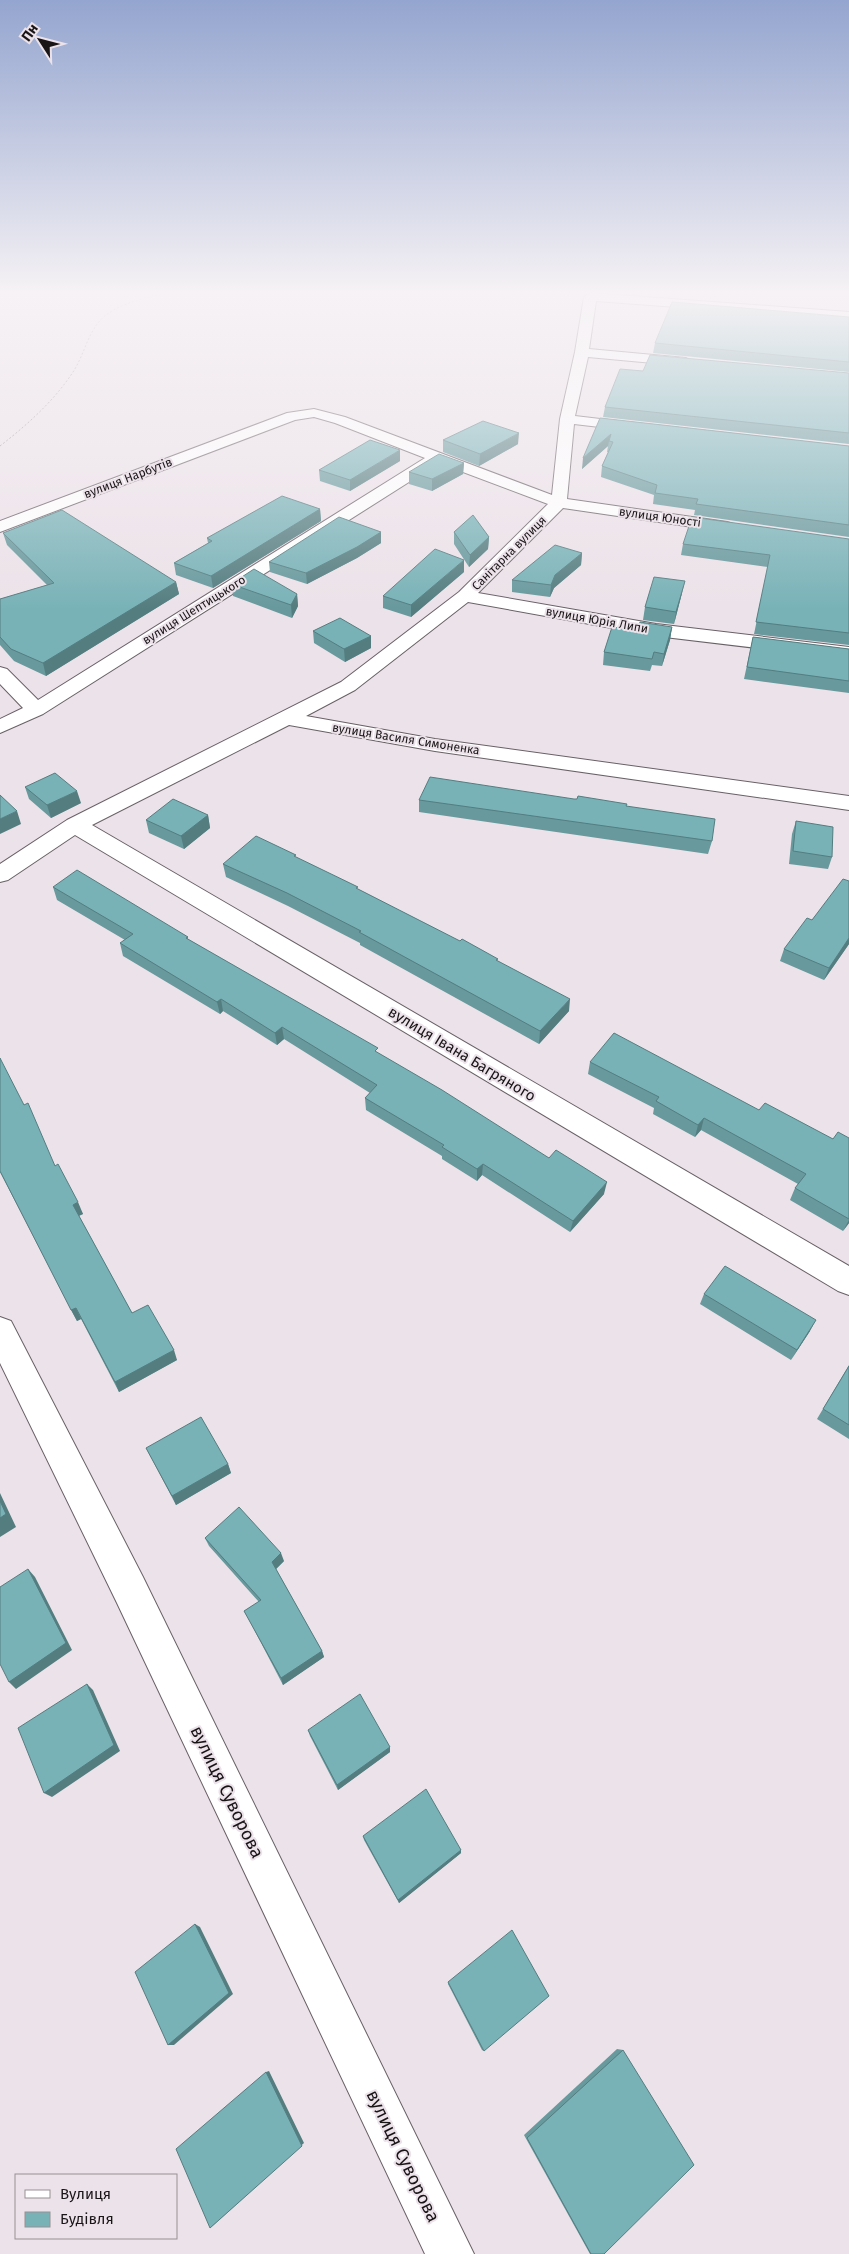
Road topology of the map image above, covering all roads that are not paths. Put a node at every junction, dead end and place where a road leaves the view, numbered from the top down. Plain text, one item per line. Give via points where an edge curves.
1 (571, 398) edge
2 (314, 413) joint
3 (566, 419) junction
4 (644, 428) edge
5 (437, 458) junction
6 (559, 503) junction
7 (0, 527) edge
8 (743, 529) edge
9 (465, 596) junction
10 (849, 653) edge
11 (0, 673) edge
12 (36, 710) junction
13 (286, 720) junction
14 (0, 727) edge
15 (849, 803) edge
16 (75, 825) junction
17 (0, 875) edge
18 (849, 1282) edge
19 (0, 1331) edge
20 (450, 2254) edge

1 - 3 street, Санітарна вулиця
2 - 5 street, вулиця Юності
2 - 7 street, вулиця Нарбутів via 292,416
3 - 4 street
3 - 6 street, Санітарна вулиця
5 - 6 street, вулиця Юності
5 - 12 street, вулиця Шептицького
6 - 8 street, вулиця Юності
6 - 9 street, Санітарна вулиця
9 - 10 street, вулиця Юрія Липи via 656,630
9 - 13 street, Санітарна вулиця via 348,686
11 - 12 street
12 - 14 street, вулиця Шептицького
13 - 15 street, вулиця Василя Симоненка via 435,745
13 - 16 street
16 - 17 street
16 - 18 street, вулиця Івана Багряного
19 - 20 street, вулиця Суворова via 130,1590

